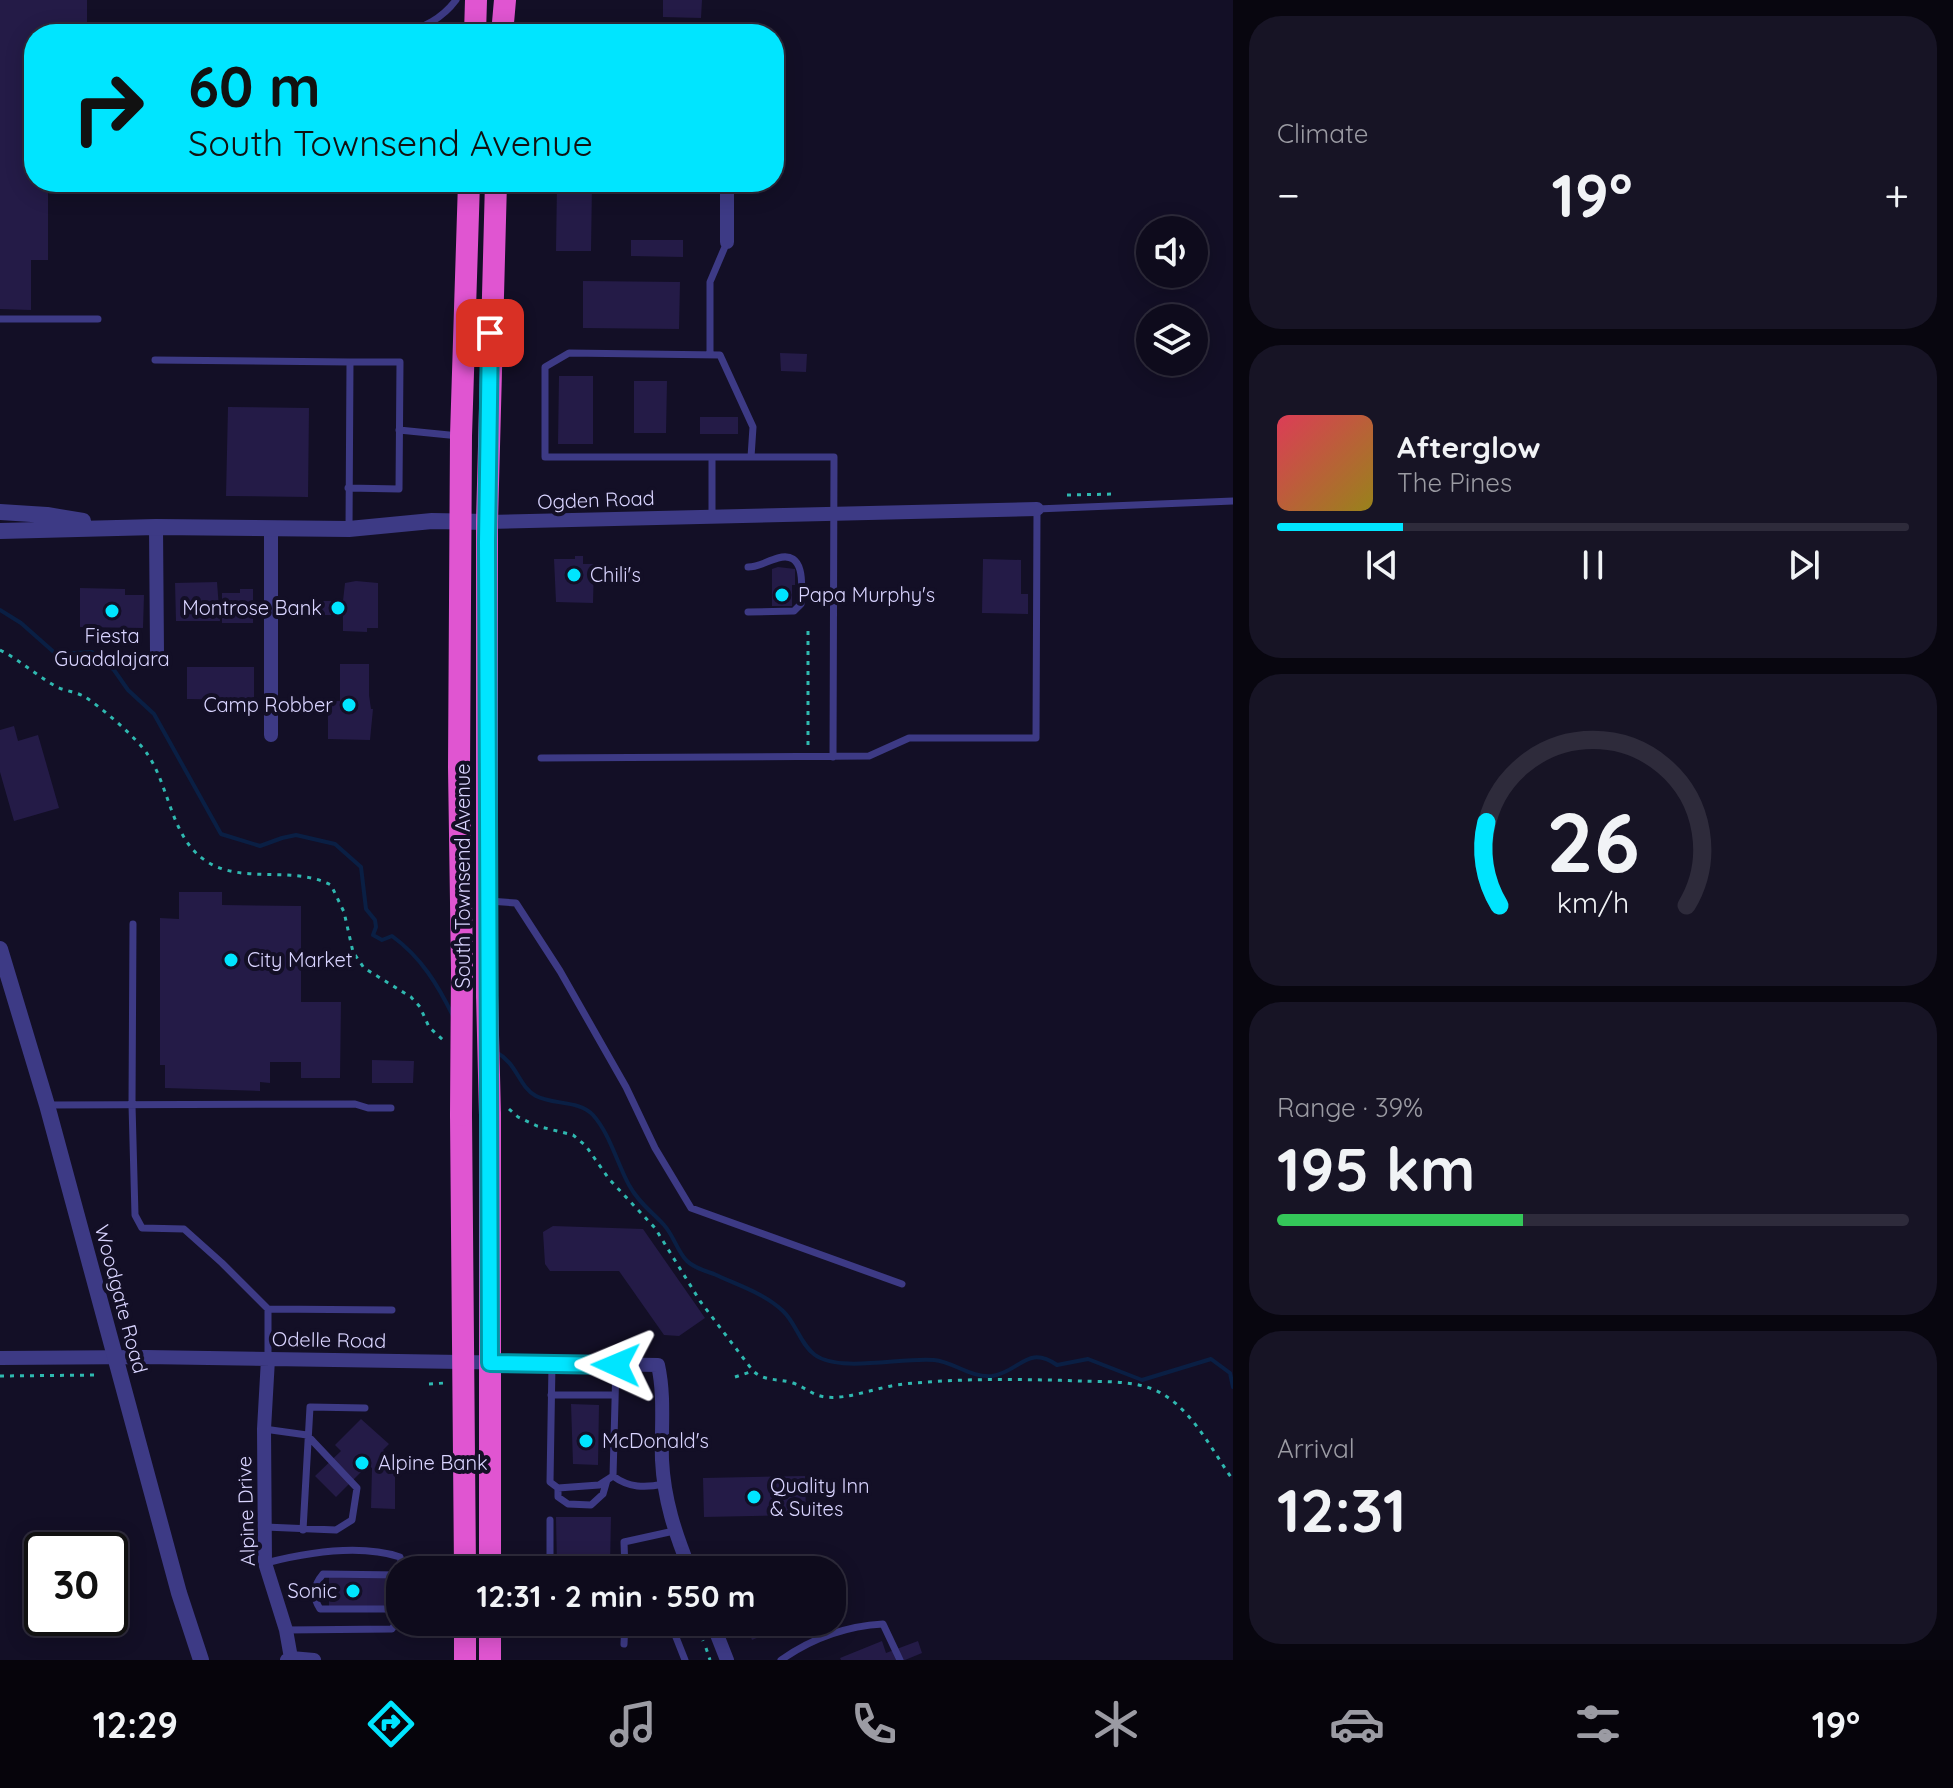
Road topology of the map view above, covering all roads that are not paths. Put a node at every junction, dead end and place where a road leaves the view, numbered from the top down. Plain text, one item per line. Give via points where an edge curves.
1 (456, 0) edge
2 (476, 0) edge
3 (505, 0) edge
4 (426, 24) edge
5 (468, 24) edge
6 (503, 24) edge
7 (469, 192) edge
8 (496, 192) edge
9 (727, 192) edge
10 (727, 242) joint
11 (0, 319) edge
12 (98, 319) dead end
13 (710, 354) junction
14 (155, 360) dead end
15 (350, 362) junction
16 (399, 430) junction
17 (461, 436) junction
18 (712, 457) junction
19 (751, 457) junction
20 (348, 488) junction
21 (1233, 501) edge
22 (1037, 509) junction
23 (0, 512) edge
24 (834, 514) junction
25 (712, 517) junction
26 (461, 522) junction
27 (487, 522) junction
28 (156, 527) junction
29 (271, 528) junction
30 (349, 529) junction
31 (0, 531) edge
32 (748, 567) dead end
33 (748, 612) dead end
34 (157, 653) dead end
35 (271, 735) dead end
36 (833, 757) junction
37 (541, 758) dead end
38 (487, 901) junction
39 (133, 924) dead end
40 (0, 949) edge
41 (47, 1105) junction
42 (132, 1105) junction
43 (391, 1108) dead end
44 (902, 1284) dead end
45 (268, 1309) junction
46 (392, 1310) dead end
47 (0, 1358) edge
48 (117, 1358) junction
49 (268, 1359) junction
50 (462, 1362) junction
51 (490, 1363) junction
52 (552, 1364) junction
53 (616, 1365) junction
54 (551, 1395) junction
55 (615, 1395) junction
56 (365, 1408) dead end
57 (264, 1429) junction
58 (307, 1435) junction
59 (610, 1478) junction
60 (664, 1484) junction
61 (558, 1488) junction
62 (550, 1520) dead end
63 (265, 1527) junction
64 (303, 1530) junction
65 (674, 1531) junction
66 (396, 1556) edge
67 (465, 1556) edge
68 (490, 1556) edge
69 (550, 1556) edge
70 (624, 1556) edge
71 (684, 1556) edge
72 (265, 1563) junction
73 (386, 1575) edge
74 (386, 1609) edge
75 (386, 1629) edge
76 (286, 1630) junction
77 (465, 1636) edge
78 (490, 1636) edge
79 (624, 1636) edge
80 (676, 1636) edge
81 (718, 1636) edge
82 (624, 1644) dead end
83 (290, 1659) edge
84 (201, 1660) edge
85 (314, 1660) edge
86 (465, 1660) edge
87 (490, 1660) edge
88 (685, 1660) edge
89 (727, 1660) edge
90 (781, 1660) edge
91 (900, 1660) edge

1 - 4 lane via 440,18
2 - 5 highway
3 - 6 highway
7 - 17 highway, South Townsend Avenue
8 - 27 highway, South Townsend Avenue
9 - 10 street
10 - 13 lane via 710,282
11 - 12 lane
13 - 18 lane via 569,353 545,367 545,457
13 - 19 lane via 720,355 753,427
14 - 15 lane
15 - 16 lane via 400,362
15 - 20 lane
16 - 17 lane
16 - 20 lane via 399,489
17 - 26 highway, South Townsend Avenue
18 - 19 lane
18 - 25 lane
19 - 24 lane via 834,457
20 - 30 lane
21 - 22 lane
22 - 24 street, Ogden Road
22 - 36 lane via 1036,738 909,738 869,756
23 - 28 street, Ogden Road
24 - 25 street, Ogden Road
24 - 36 lane
25 - 27 street, Ogden Road
26 - 27 street, Ogden Road
26 - 30 street, Ogden Road
26 - 50 highway, South Townsend Avenue, bridge
27 - 38 highway, South Townsend Avenue
28 - 29 street, Ogden Road
28 - 31 street, Ogden Road
28 - 34 street
29 - 30 street, Ogden Road
29 - 35 street
32 - 33 lane via 789,557 801,570 802,591 794,611
36 - 37 lane
38 - 44 lane via 516,903 560,971 691,1208
38 - 51 highway, South Townsend Avenue, bridge via 495,1108
39 - 42 lane
40 - 41 street, Woodgate Road
41 - 42 lane
41 - 48 street, Woodgate Road
42 - 43 lane
42 - 45 lane via 135,1215 142,1228 184,1229
45 - 46 lane
45 - 49 lane
47 - 48 street, Odelle Road
48 - 49 street, Odelle Road
48 - 84 street, Woodgate Road
49 - 50 street, Odelle Road
49 - 57 street, Alpine Drive
50 - 51 street, Odelle Road
50 - 67 highway, South Townsend Avenue
51 - 52 street, Odelle Road
51 - 68 highway, South Townsend Avenue
52 - 53 street, Odelle Road
52 - 54 lane
53 - 55 lane
53 - 60 street, Odelle Road via 658,1365
54 - 55 lane
54 - 61 lane via 550,1482
55 - 59 lane
56 - 58 lane via 310,1407
57 - 58 lane
57 - 63 street, Alpine Drive
58 - 64 lane
58 - 64 lane via 357,1488 352,1520 336,1530
59 - 60 lane via 626,1486
59 - 61 lane via 599,1485
59 - 61 lane via 591,1505 568,1504 558,1497
60 - 65 street
62 - 69 lane
63 - 64 lane
63 - 72 street, Alpine Drive
65 - 70 lane via 624,1542
65 - 71 street
66 - 72 lane via 304,1553
72 - 76 street, Alpine Drive
73 - 74 lane via 323,1574 314,1594 320,1609
75 - 76 lane
76 - 83 street, Alpine Drive
77 - 86 highway
78 - 87 highway
79 - 82 lane
80 - 88 lane
81 - 89 street
83 - 85 street
90 - 91 lane via 799,1647 855,1625 883,1624

